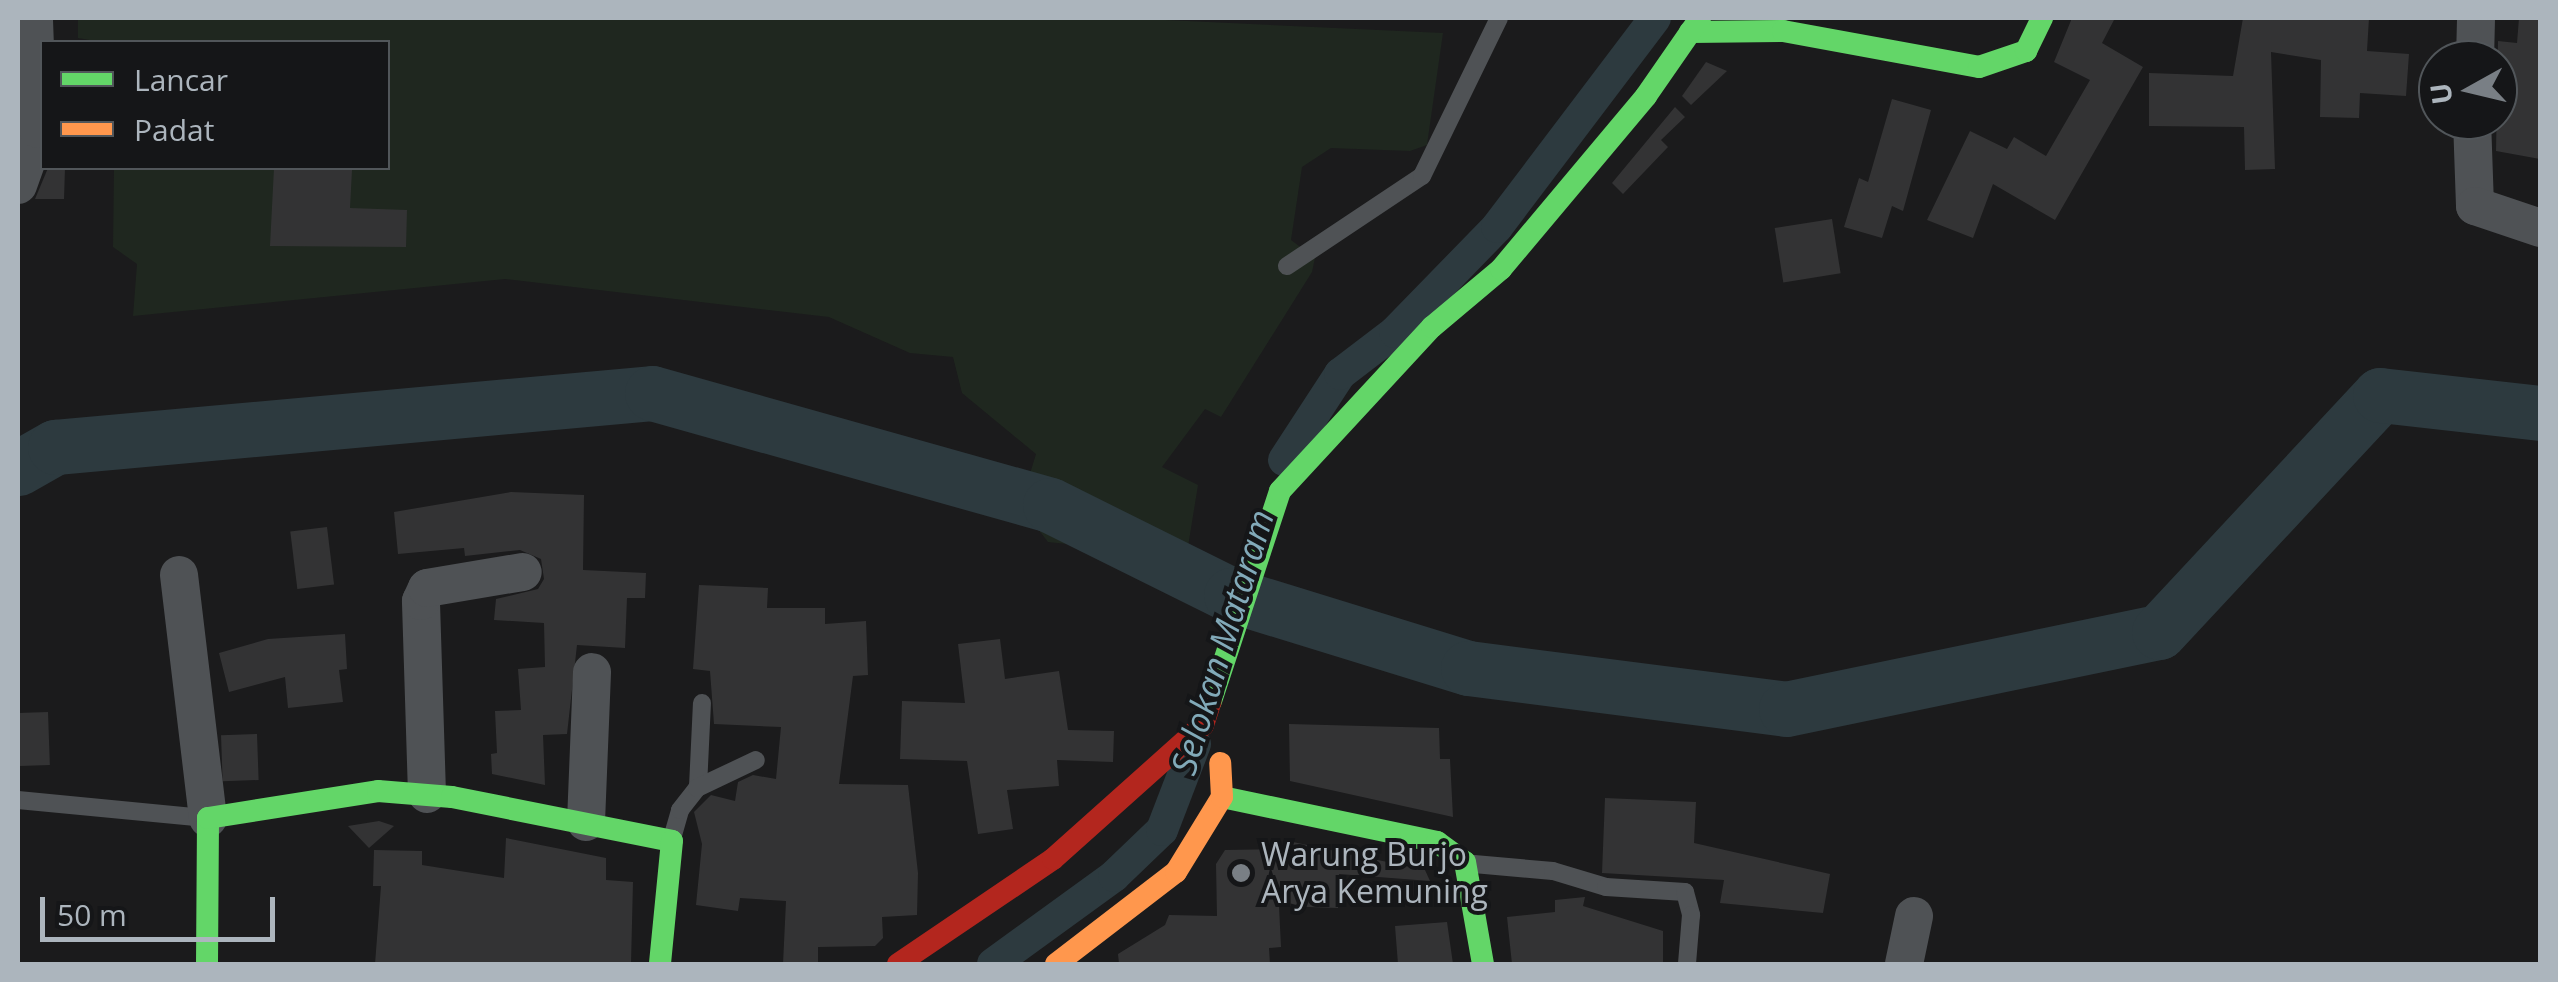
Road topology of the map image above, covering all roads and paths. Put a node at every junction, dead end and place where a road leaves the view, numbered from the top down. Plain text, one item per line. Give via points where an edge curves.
1 (1499, 18) edge
2 (2042, 18) edge
3 (1695, 25) edge
4 (29, 29) edge
5 (2473, 140) edge
6 (18, 185) edge
7 (2540, 228) edge
8 (1287, 266) dead end
9 (523, 572) dead end
10 (179, 575) dead end
11 (592, 672) dead end
12 (702, 703) dead end
13 (1209, 736) junction
14 (756, 760) dead end
15 (698, 787) junction
16 (427, 794) junction
17 (1222, 797) junction
18 (18, 800) edge
19 (208, 818) junction
20 (586, 822) junction
21 (672, 841) junction
22 (1465, 862) junction
23 (1914, 916) dead end
24 (207, 964) edge
25 (660, 964) edge
26 (898, 964) edge
27 (1056, 964) edge
28 (1483, 964) edge
29 (1686, 964) edge
30 (1904, 964) edge

1 - 8 lane via 1422,176
2 - 3 street via 2026,51 1979,66 1784,31
3 - 13 street via 1646,96 1501,270 1432,326 1280,491 1214,696
4 - 6 street via 38,128
5 - 7 street via 2475,206
9 - 16 street via 427,588 421,601
10 - 19 street
11 - 20 street
12 - 15 lane
13 - 17 street
13 - 26 street via 1052,859
14 - 15 lane
15 - 21 lane via 680,810
16 - 19 street via 347,792
16 - 20 street
17 - 22 street via 1413,834
17 - 27 street via 1176,872
18 - 19 lane
19 - 24 street
20 - 21 street
21 - 25 street
22 - 28 street
22 - 29 lane via 1553,871 1606,887 1685,892 1691,914
23 - 30 street

